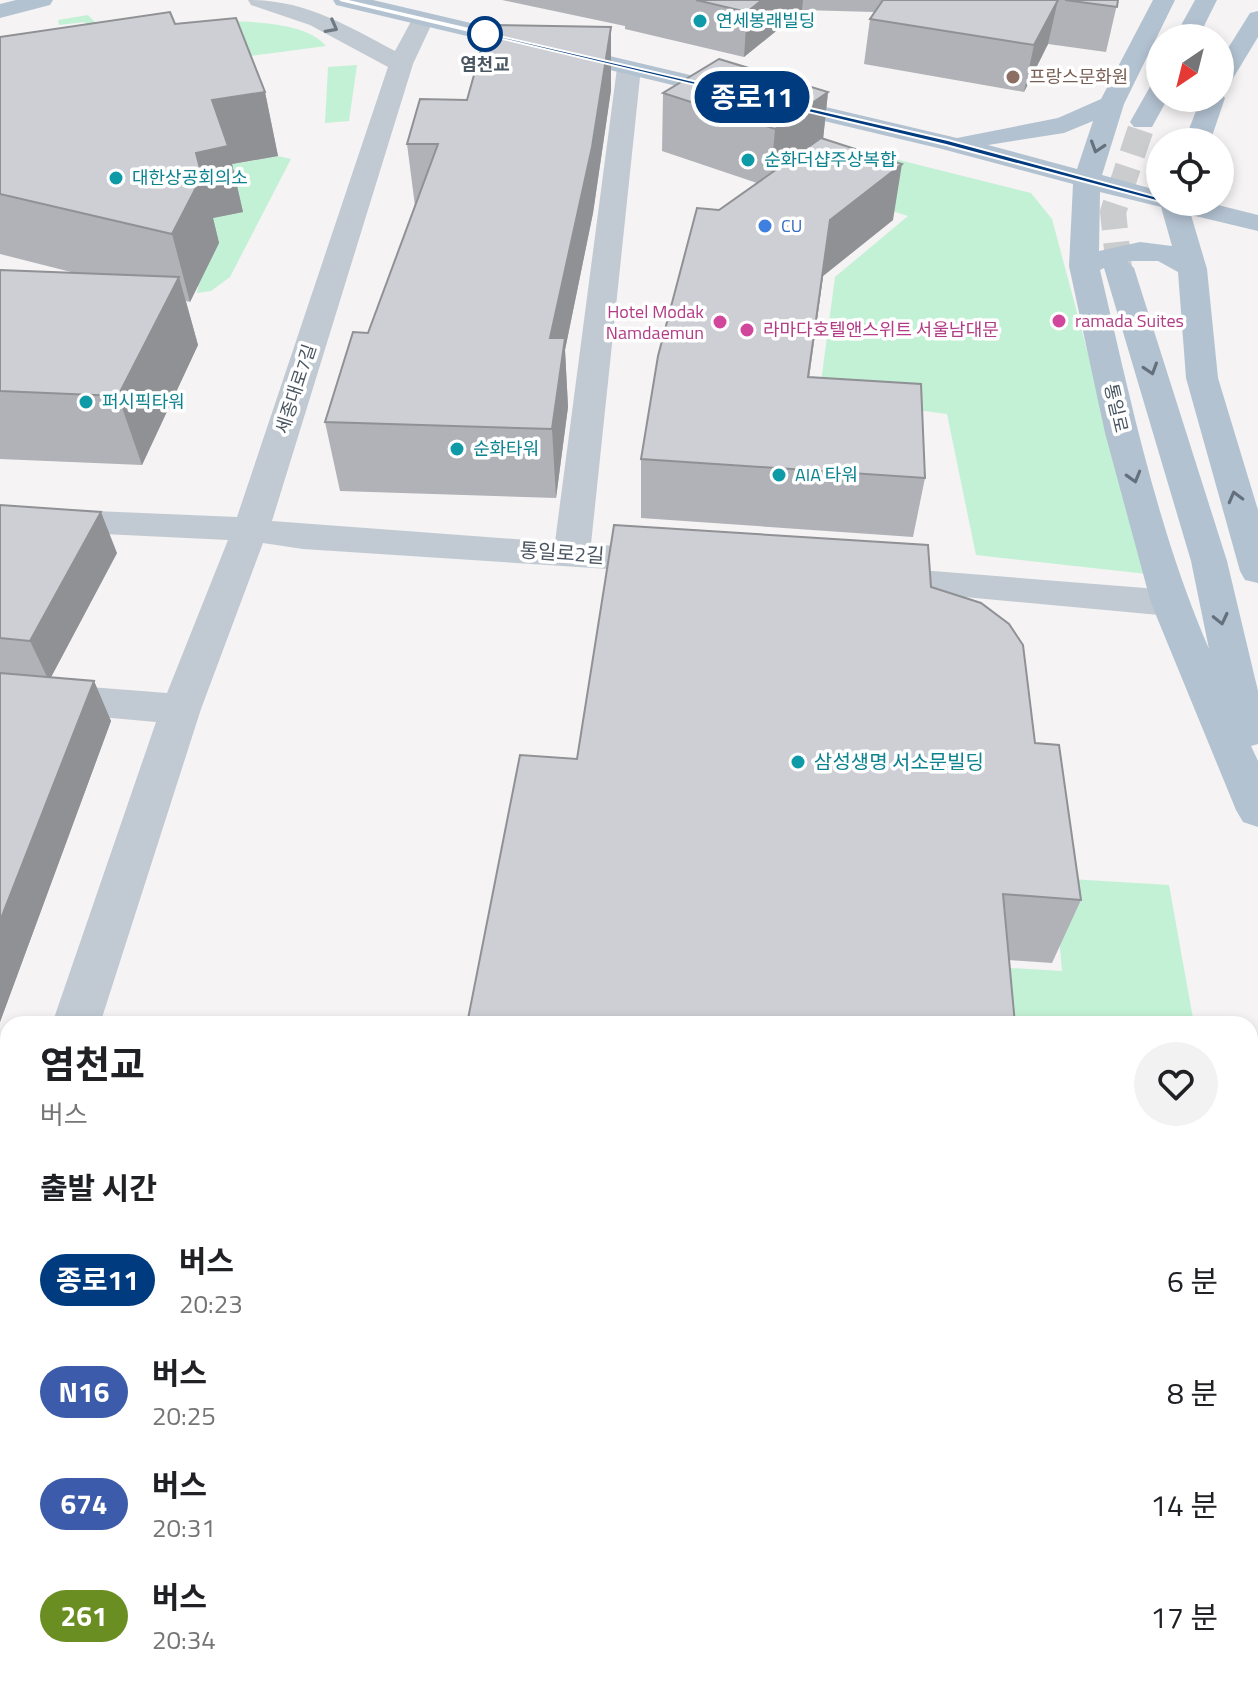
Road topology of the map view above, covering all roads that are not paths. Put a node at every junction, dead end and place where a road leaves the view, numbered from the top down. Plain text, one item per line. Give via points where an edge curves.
1 (42, 0) edge
2 (259, 0) edge
3 (347, 0) edge
4 (1164, 0) edge
5 (1206, 0) edge
6 (0, 11) edge
7 (1258, 18) edge
8 (423, 19) junction
9 (1193, 24) edge
10 (1234, 57) edge
11 (401, 64) junction
12 (629, 68) junction
13 (1111, 104) junction
14 (1148, 112) edge
15 (1143, 122) tunnel mouth
16 (948, 143) junction
17 (1087, 181) junction
18 (1146, 196) edge
19 (1177, 216) edge
20 (1230, 216) edge
21 (1254, 222) edge
22 (1084, 266) junction
23 (1119, 268) tunnel mouth
24 (1192, 269) junction
25 (0, 518) edge
26 (250, 529) junction
27 (572, 553) junction
28 (698, 563) edge
29 (1258, 571) edge
30 (839, 575) edge
31 (1170, 603) junction
32 (0, 694) edge
33 (181, 709) junction
34 (1258, 783) edge
35 (1258, 810) edge
36 (79, 1016) edge

1 - 6 main road
2 -> 11 street via 318,20
3 - 8 main road
4 - 13 main road, 통일로
5 - 9 main road
7 - 10 main road
8 - 11 street, 세종대로7길
8 - 12 main road
11 - 26 street, 세종대로7길
12 - 16 main road
12 - 27 street
13 - 16 main road via 1064,125
13 -> 17 main road, 통일로
14 - 15 main road
16 - 17 main road
17 - 18 main road
17 - 22 main road, 통일로
19 - 24 main road
20 - 21 main road
22 - 24 main road via 1145,250 1173,255
22 -> 31 main road, 통일로 via 1122,433
23 -> 34 main road via 1209,561
29 -> 24 main road via 1202,378
25 - 26 street, 통일로2길
26 - 27 street, 통일로2길 via 303,537
26 - 33 street, 세종대로7길
27 - 28 street, 통일로2길
30 - 31 street
31 - 35 main road, 통일로
32 - 33 street
33 - 36 street, 세종대로7길

